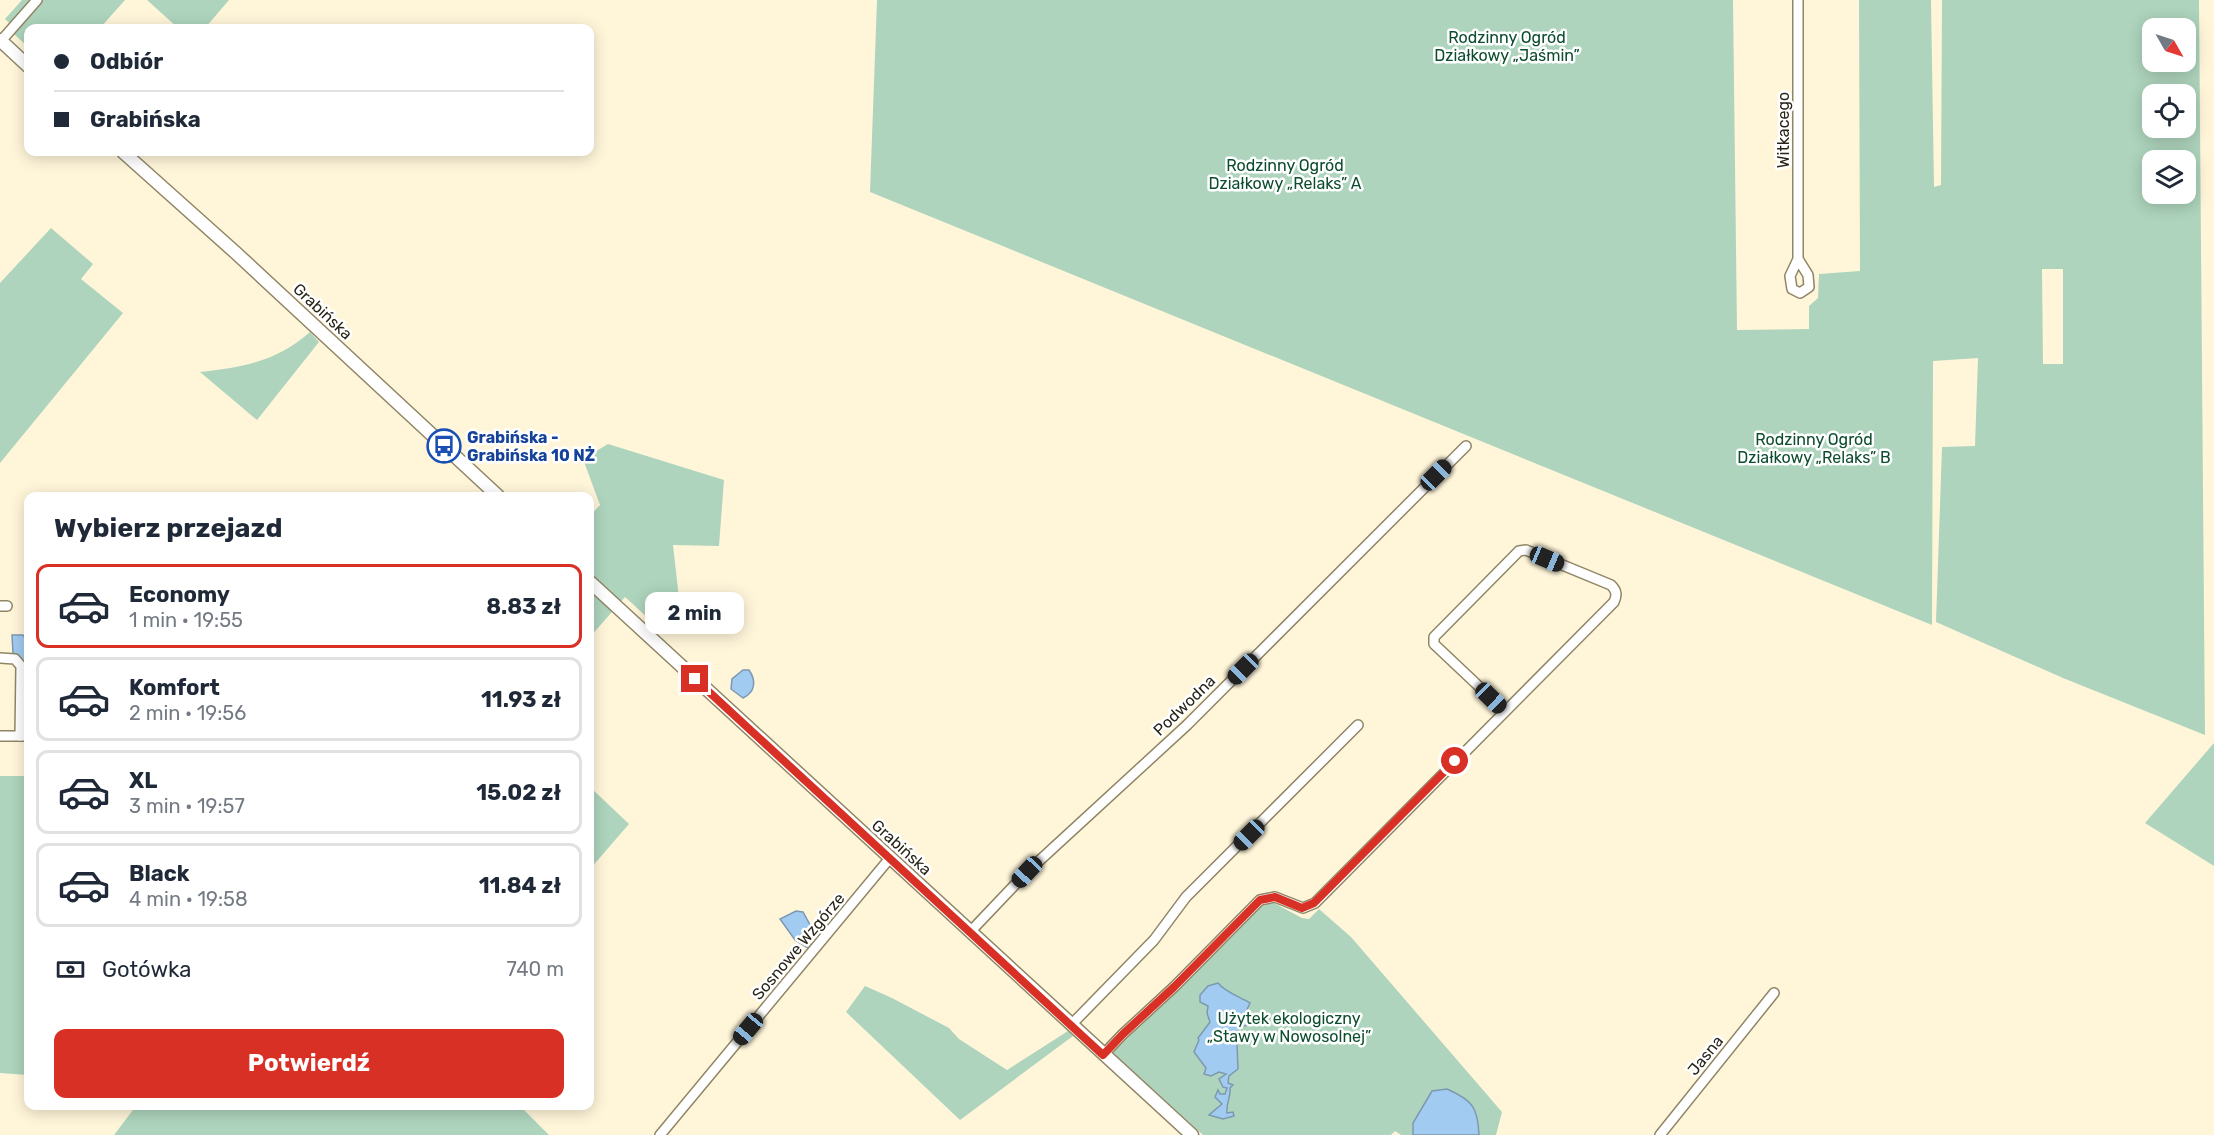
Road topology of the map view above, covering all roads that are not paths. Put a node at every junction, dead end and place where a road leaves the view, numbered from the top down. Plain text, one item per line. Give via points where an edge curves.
1 (37, 0) edge
2 (1798, 0) edge
3 (0, 40) edge
4 (24, 62) edge
5 (127, 156) edge
6 (1798, 259) dead end
7 (1466, 446) dead end
8 (494, 492) edge
9 (594, 586) edge
10 (0, 658) edge
11 (1505, 711) junction
12 (1358, 725) dead end
13 (0, 736) edge
14 (24, 736) edge
15 (890, 858) junction
16 (970, 932) junction
17 (1774, 993) dead end
18 (1071, 1025) junction
19 (1103, 1055) junction
20 (660, 1135) edge
21 (1192, 1135) edge
22 (1660, 1135) edge

1 - 3 street
2 - 6 street, Witkacego
3 - 4 street
5 - 8 street, Grabińska
7 - 16 street, Podwodna via 1187,725 1033,866
9 - 15 street, Grabińska
10 - 14 street via 15,659 21,666
11 - 11 street via 1614,602 1617,593 1611,585 1519,550 1434,637 1434,644
11 - 19 street via 1314,903 1302,908 1275,897 1260,900
12 - 18 street via 1186,897 1154,940
13 - 14 street
15 - 16 street, Grabińska
15 - 20 street, Sosnowe Wzgórze
16 - 18 street, Grabińska
17 - 22 street, Jasna
18 - 19 street, Grabińska
19 - 21 street, Grabińska

